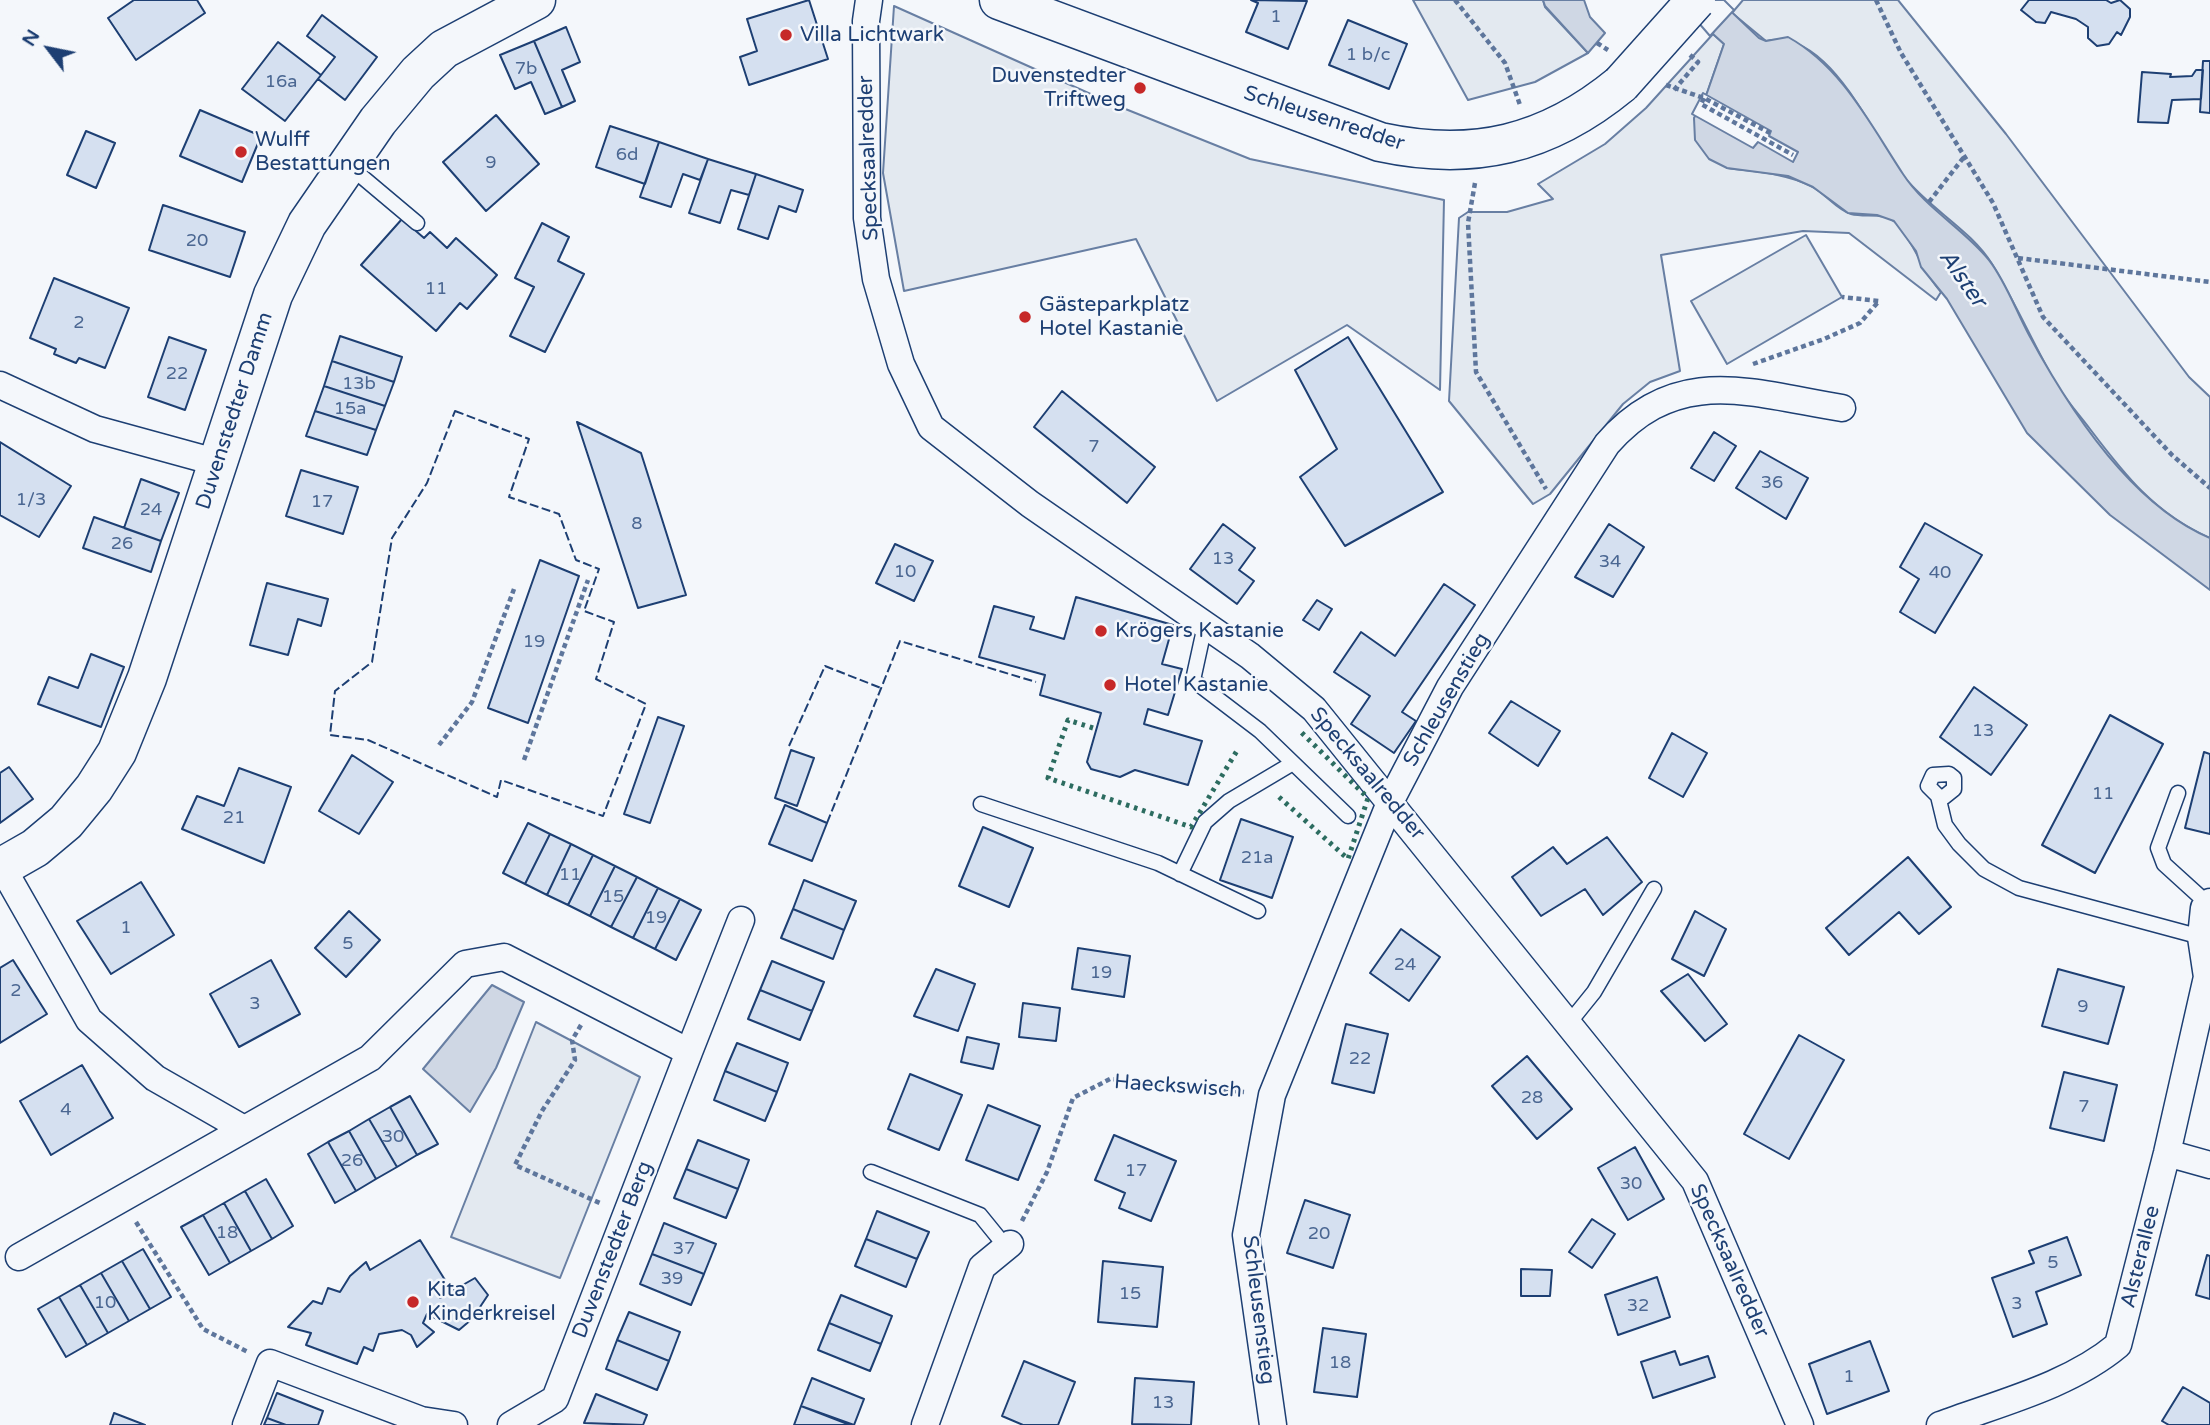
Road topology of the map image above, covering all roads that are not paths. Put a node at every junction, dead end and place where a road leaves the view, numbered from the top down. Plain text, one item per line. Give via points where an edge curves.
1 (536, 0) edge
2 (869, 0) edge
3 (999, 0) edge
4 (1696, 0) edge
5 (346, 164) junction
6 (417, 223) dead end
7 (0, 385) edge
8 (1842, 408) dead end
9 (219, 463) junction
10 (1205, 625) junction
11 (1293, 762) junction
12 (2178, 793) dead end
13 (1938, 796) dead end
14 (1391, 800) junction
15 (981, 804) dead end
16 (1348, 816) dead end
17 (1, 867) edge
18 (1180, 874) junction
19 (1654, 889) dead end
20 (2209, 903) edge
21 (1258, 911) dead end
22 (741, 920) dead end
23 (2201, 937) junction
24 (2208, 975) edge
25 (1569, 1023) junction
26 (689, 1052) junction
27 (244, 1129) junction
28 (2167, 1153) junction
29 (2210, 1165) edge
30 (871, 1172) dead end
31 (1008, 1246) joint
32 (19, 1257) dead end
33 (420, 1422) edge
34 (246, 1425) edge
35 (454, 1425) edge
36 (511, 1425) edge
37 (925, 1425) edge
38 (1273, 1425) edge
39 (1800, 1425) edge
40 (1940, 1425) edge

1 - 5 street, Duvenstedter Damm via 444,49 418,73
2 - 10 street, Specksaalredder via 867,218 876,279 901,364 931,427 1030,504
3 - 4 street, Schleusenredder, bridge via 1380,142 1440,151 1483,150 1532,138 1578,114 1621,84
5 - 6 lane
5 - 9 street, Duvenstedter Damm via 307,224 273,295
7 - 9 street via 95,429
8 - 14 street, Schleusenstieg via 1698,390 1645,408 1625,423 1583,478 1450,687
9 - 17 street, Duvenstedter Damm via 148,678 117,752 66,822 35,849
10 - 11 lane via 1194,680
10 - 14 street, Specksaalredder via 1314,709
11 - 16 lane
11 - 18 lane via 1229,801 1205,822
12 - 20 lane via 2158,848 2164,864
13 - 23 lane via 1945,825 1959,845 1998,878 2019,888
14 - 25 street, Specksaalredder
14 - 38 street, Schleusenstieg via 1272,1095 1246,1235
15 - 18 lane
17 - 27 street via 89,1020 155,1078
18 - 21 lane
19 - 25 lane via 1594,992
20 - 23 street, Alsterallee via 2204,908
22 - 26 street, Duvenstedter Berg
23 - 24 street, Alsterallee
24 - 28 street, Alsterallee
25 - 39 street, Specksaalredder via 1695,1181
26 - 27 street via 503,957 465,964 370,1058
26 - 36 street, Duvenstedter Berg via 555,1399
27 - 32 street
28 - 29 street
28 - 40 street, Alsterallee via 2118,1345 2102,1359 2049,1385
30 - 31 lane via 980,1215
31 - 37 street via 982,1267
33 - 34 street via 271,1363
33 - 35 street

